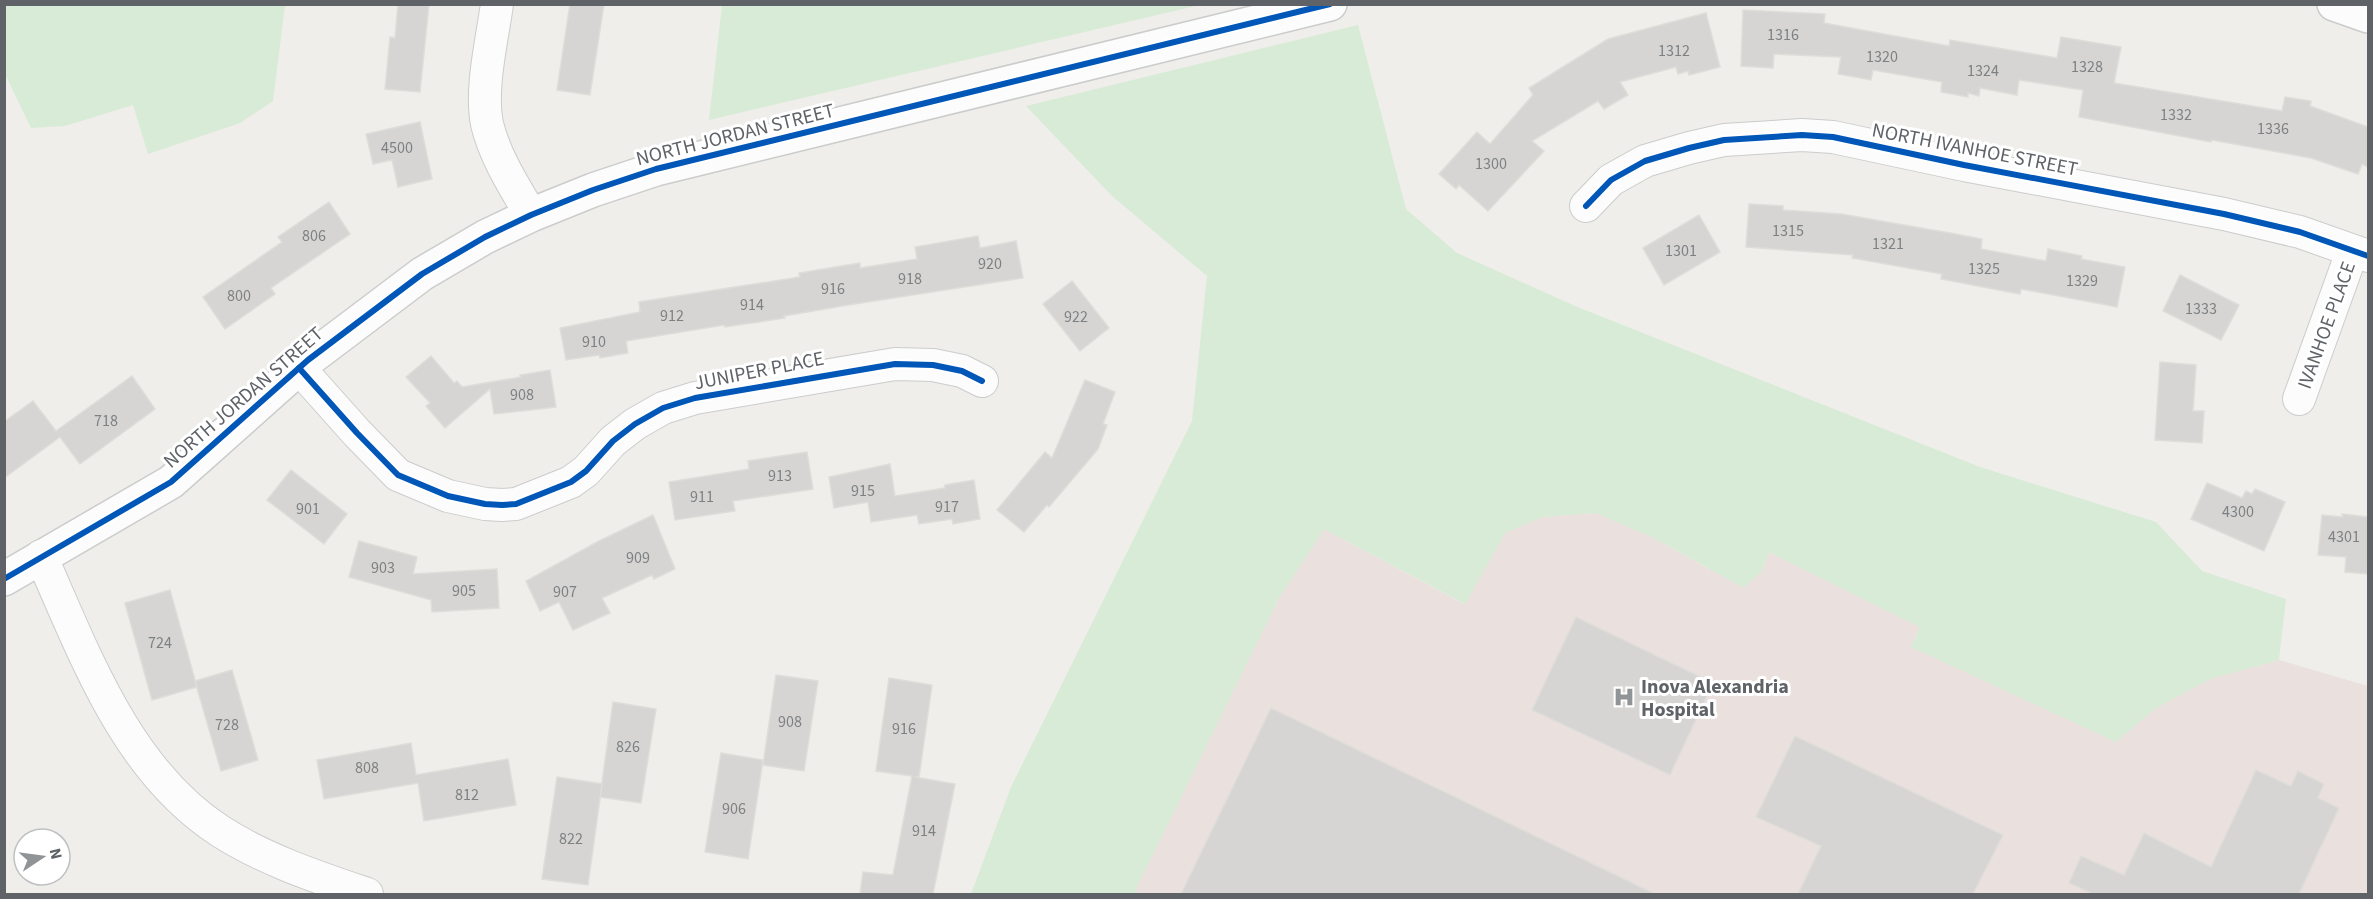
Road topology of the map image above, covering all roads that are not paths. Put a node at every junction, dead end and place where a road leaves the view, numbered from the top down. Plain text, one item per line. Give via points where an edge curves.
1 (497, 4) edge
2 (1330, 4) edge
3 (2334, 4) edge
4 (2368, 16) edge
5 (1586, 206) dead end
6 (531, 215) junction
7 (2360, 254) edge
8 (299, 368) junction
9 (982, 381) dead end
10 (2299, 399) dead end
11 (41, 556) junction
12 (4, 579) edge
13 (367, 894) edge

1 - 6 street via 486,86 487,123 500,162
2 - 6 street, NORTH JORDAN STREET via 656,169
3 - 4 street
5 - 7 street, NORTH IVANHOE STREET via 1611,180 1645,161 1725,140 1802,135 1833,137 2224,214 2300,232
6 - 8 street, NORTH JORDAN STREET via 422,274
7 - 10 street, IVANHOE PLACE
8 - 9 street, JUNIPER PLACE via 398,475 448,495 502,505 571,482 635,424 663,408 695,398 895,364 933,364
8 - 11 street, NORTH JORDAN STREET via 171,482
11 - 12 street, NORTH JORDAN STREET
11 - 13 street via 94,674 128,735 194,812 265,856

